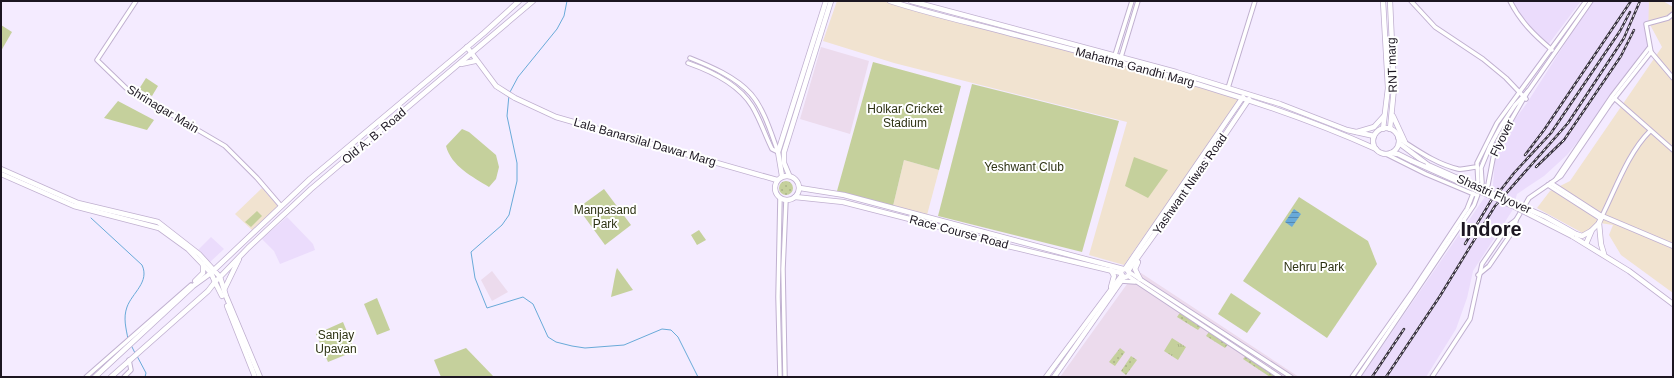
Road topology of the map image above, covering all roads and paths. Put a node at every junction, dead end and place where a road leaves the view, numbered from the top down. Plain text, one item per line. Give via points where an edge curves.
1 (136, 1) edge
2 (519, 1) edge
3 (533, 1) edge
4 (826, 1) edge
5 (831, 1) edge
6 (890, 1) edge
7 (911, 1) edge
8 (1132, 1) edge
9 (1138, 1) edge
10 (1255, 1) edge
11 (1383, 1) edge
12 (1390, 1) edge
13 (1411, 1) edge
14 (1510, 1) edge
15 (1586, 1) edge
16 (1591, 1) edge
17 (1673, 14) edge
18 (493, 35) junction
19 (472, 43) junction
20 (466, 48) junction
21 (1649, 48) junction
22 (1551, 49) junction
23 (1555, 51) junction
24 (1651, 52) junction
25 (1116, 53) junction
26 (471, 54) junction
27 (1122, 55) junction
28 (690, 58) dead end
29 (476, 60) junction
30 (688, 63) dead end
31 (456, 66) junction
32 (442, 68) junction
33 (1673, 78) edge
34 (1228, 88) junction
35 (1245, 93) junction
36 (1518, 93) junction
37 (1250, 96) junction
38 (1613, 97) junction
39 (1242, 98) junction
40 (1524, 98) junction
41 (1248, 101) junction
42 (1386, 114) junction
43 (1392, 114) junction
44 (1383, 129) junction
45 (1390, 129) junction
46 (1650, 131) junction
47 (1356, 132) junction
48 (1374, 136) junction
49 (1399, 140) junction
50 (1405, 142) junction
51 (1376, 150) junction
52 (1673, 150) edge
53 (778, 152) junction
54 (1388, 154) junction
55 (1476, 167) junction
56 (1481, 168) junction
57 (1, 169) edge
58 (1, 174) edge
59 (789, 175) junction
60 (782, 176) junction
61 (777, 180) junction
62 (1549, 184) junction
63 (800, 188) junction
64 (1487, 190) junction
65 (1474, 194) junction
66 (1478, 196) junction
67 (795, 197) junction
68 (780, 198) junction
69 (786, 200) junction
70 (75, 204) junction
71 (281, 206) junction
72 (1465, 216) junction
73 (1601, 219) junction
74 (1516, 220) junction
75 (1592, 230) junction
76 (1574, 235) junction
77 (1586, 244) junction
78 (1673, 246) edge
79 (1604, 254) junction
80 (1139, 255) junction
81 (240, 256) junction
82 (1130, 262) junction
83 (204, 263) junction
84 (222, 263) junction
85 (1111, 268) junction
86 (212, 272) junction
87 (1125, 274) junction
88 (1478, 275) junction
89 (220, 277) junction
90 (1140, 281) junction
91 (215, 282) junction
92 (192, 285) junction
93 (1112, 288) junction
94 (224, 291) junction
95 (1673, 304) edge
96 (121, 350) junction
97 (129, 360) junction
98 (86, 377) edge
99 (95, 377) edge
100 (111, 377) edge
101 (124, 377) edge
102 (255, 377) edge
103 (260, 377) edge
104 (780, 377) edge
105 (785, 377) edge
106 (1046, 377) edge
107 (1054, 377) edge
108 (1280, 377) edge
109 (1290, 377) edge
110 (1352, 377) edge
111 (1358, 377) edge
112 (1432, 377) edge

1 - 71 street, Shrinagar Main via 97,60 126,88 225,146
2 - 19 main road, Old A. B. Road
3 - 18 main road, Old A. B. Road
4 - 53 main road
5 - 59 main road via 784,152 784,163
6 - 39 main road, Mahatma Gandhi Marg via 940,17 1175,77
7 - 25 main road, Mahatma Gandhi Marg
8 - 25 street
9 - 27 street
10 - 34 street
11 - 42 main road, RNT marg via 1388,88
12 - 43 main road, RNT marg via 1394,88
13 - 36 street via 1435,27 1484,59 1506,78
14 - 22 street via 1518,16
15 - 22 street
16 - 23 street, Flyover
17 - 21 street via 1668,18 1646,24
18 - 26 main road, Old A. B. Road
18 - 29 main road via 477,53
19 - 20 main road, Old A. B. Road
19 - 32 street via 446,62
20 - 26 main road, Lala Banarsilal Dawar Marg
20 - 32 main road, Old A. B. Road
21 - 24 street
21 - 38 street
22 - 23 street
22 - 36 street
23 - 40 street, Flyover
24 - 33 street
24 - 38 street
25 - 27 main road, Mahatma Gandhi Marg
26 - 29 main road, Lala Banarsilal Dawar Marg
26 - 31 main road, Old A. B. Road
27 - 34 main road, Mahatma Gandhi Marg
28 - 53 street via 722,73 750,93 764,117
29 - 31 main road
29 - 61 main road, Lala Banarsilal Dawar Marg via 496,86 556,117
30 - 53 street via 734,86 745,96 772,149
31 - 81 main road, Old A. B. Road via 311,188
32 - 71 main road, Old A. B. Road
34 - 35 main road, Mahatma Gandhi Marg
35 - 37 main road, Mahatma Gandhi Marg
35 - 39 main road, Yashwant Niwas Road
36 - 40 street
36 - 55 street via 1490,137
37 - 41 main road, Yashwant Niwas Road
37 - 47 main road, Mahatma Gandhi Marg via 1280,104
38 - 46 street
38 - 62 street via 1561,176
39 - 41 main road, Mahatma Gandhi Marg
39 - 82 main road, Yashwant Niwas Road
40 - 56 street via 1501,126
40 - 64 street, Flyover via 1495,148
41 - 51 main road, Mahatma Gandhi Marg via 1355,139
41 - 80 main road, Yashwant Niwas Road
42 - 44 main road, RNT marg
42 - 47 main road via 1374,127
43 - 45 main road, RNT marg
43 - 50 main road
44 - 45 main road
44 - 48 main road
45 - 49 main road
46 - 52 street
46 - 73 street via 1635,150 1621,175
47 - 48 main road, Mahatma Gandhi Marg
48 - 51 main road
49 - 50 street
49 - 54 main road via 1398,147
49 - 64 main road, Shastri Flyover, bridge via 1428,165
50 - 55 street via 1444,164 1462,169
51 - 54 main road
53 - 60 main road
54 - 65 street via 1426,174
54 - 76 main road, Shastri Flyover, bridge via 1398,154
55 - 56 street
55 - 65 street via 1478,181
56 - 66 street via 1482,183
57 - 70 main road
58 - 70 main road
59 - 60 main road
59 - 63 main road via 798,181
60 - 61 main road
61 - 68 main road via 775,190
62 - 73 street
62 - 74 street via 1531,196
63 - 67 main road
63 - 85 main road, Race Course Road via 844,195
64 - 76 main road, Shastri Flyover, bridge via 1546,217
65 - 66 street
65 - 72 street
66 - 72 street
67 - 69 main road
67 - 85 main road, Race Course Road via 843,202 999,244
68 - 69 main road
68 - 104 street
69 - 105 street via 783,269
70 - 83 main road via 158,222
71 - 84 main road, Old A. B. Road
72 - 110 street
72 - 111 street
73 - 75 main road
73 - 78 main road
73 - 79 main road via 1601,244
74 - 88 street via 1508,226 1482,264
74 - 88 street via 1514,228 1489,266
75 - 76 main road via 1582,236
75 - 77 main road
76 - 77 main road, Shastri Flyover
77 - 79 main road
79 - 95 main road
80 - 87 main road, Yashwant Niwas Road
80 - 90 main road via 1140,259 1135,269
81 - 89 main road, Old A. B. Road
81 - 94 main road
82 - 85 main road
82 - 87 main road, Yashwant Niwas Road
83 - 84 main road
83 - 86 main road
83 - 92 main road via 203,273
84 - 86 main road, Old A. B. Road
85 - 87 main road, Race Course Road
85 - 93 main road via 1114,276
86 - 89 main road
86 - 91 main road
86 - 92 main road, Old A. B. Road
87 - 90 street, Race Course Road
87 - 90 street via 1128,280
87 - 93 main road, Yashwant Niwas Road
87 - 107 main road, Yashwant Niwas Road
88 - 112 street via 1470,318
89 - 91 main road, Old A. B. Road
89 - 94 main road
90 - 108 street, Race Course Road
90 - 109 street, Race Course Road
91 - 97 main road
91 - 102 main road via 229,310
92 - 96 main road, Old A. B. Road
93 - 106 main road, Yashwant Niwas Road
94 - 103 main road
96 - 98 street
96 - 99 main road, Old A. B. Road
97 - 100 main road
97 - 101 street via 131,370

